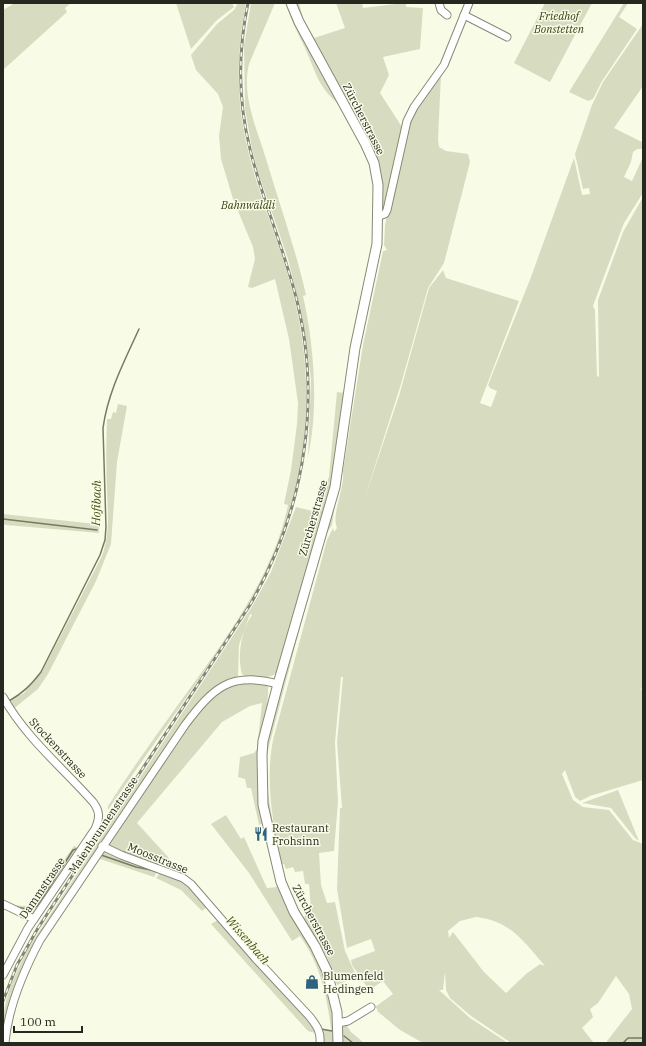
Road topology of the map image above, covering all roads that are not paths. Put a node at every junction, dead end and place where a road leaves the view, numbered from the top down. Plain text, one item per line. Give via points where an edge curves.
1 (291, 3) edge
2 (439, 3) edge
3 (469, 3) edge
4 (447, 15) dead end
5 (464, 15) junction
6 (508, 37) dead end
7 (379, 216) junction
8 (278, 684) junction
9 (3, 697) edge
10 (99, 813) joint
11 (102, 846) junction
12 (3, 904) edge
13 (34, 919) junction
14 (3, 975) edge
15 (371, 1007) dead end
16 (338, 1023) junction
17 (5, 1043) edge
18 (320, 1043) edge
19 (338, 1043) edge

1 - 7 main road, Zürcherstrasse via 370,154 378,185
2 - 4 street via 441,10
3 - 5 street
5 - 6 street
5 - 7 street via 444,65 407,121 387,210
7 - 8 main road, Zürcherstrasse via 374,260 355,348 335,487
8 - 11 street, Maienbrunnenstrasse via 242,680 226,684 212,695 179,733
8 - 16 main road, Zürcherstrasse via 263,741 261,778 265,816 284,890 325,967 333,991
9 - 10 street, Stockenstrasse via 19,723 93,802
10 - 13 street, Dammstrasse via 95,828
11 - 17 street, Maienbrunnenstrasse via 49,924 32,954 14,998
11 - 18 street, Moosstrasse via 121,856 183,878 192,884 310,1017 318,1027
12 - 13 street
13 - 14 street, Dammstrasse
15 - 16 street via 348,1021
16 - 19 main road, Zürcherstrasse

